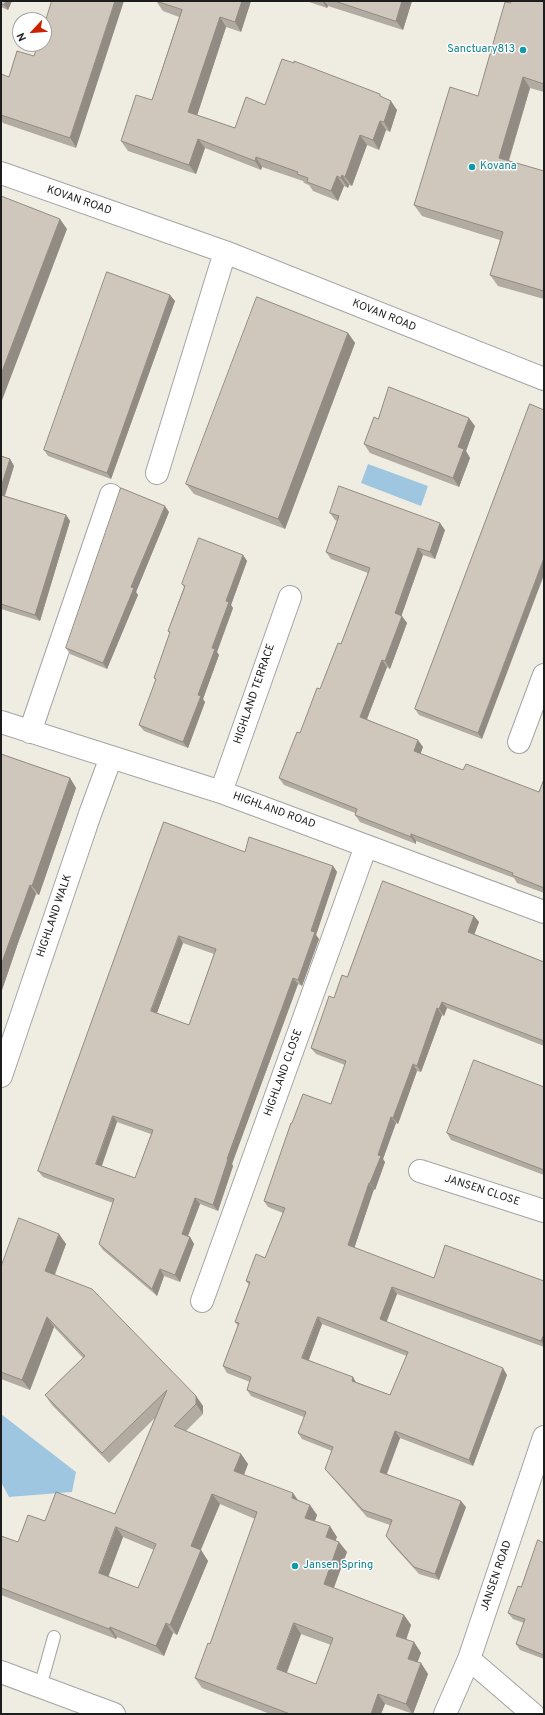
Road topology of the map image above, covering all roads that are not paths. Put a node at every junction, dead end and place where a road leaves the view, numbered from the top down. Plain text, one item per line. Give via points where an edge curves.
1 (1, 173) edge
2 (226, 252) junction
3 (544, 379) edge
4 (157, 473) dead end
5 (111, 495) dead end
6 (290, 597) dead end
7 (544, 675) edge
8 (1, 722) edge
9 (30, 732) junction
10 (519, 742) dead end
11 (111, 757) junction
12 (221, 792) junction
13 (366, 846) junction
14 (544, 912) edge
15 (1, 1076) edge
16 (420, 1171) dead end
17 (544, 1211) edge
18 (202, 1301) dead end
19 (544, 1437) edge
20 (54, 1637) dead end
21 (469, 1659) junction
22 (1, 1672) edge
23 (40, 1687) junction
24 (114, 1714) edge
25 (445, 1714) edge
26 (532, 1714) edge

1 - 2 street, KOVAN ROAD
2 - 3 street, KOVAN ROAD
2 - 4 street
5 - 9 street
6 - 12 street, HIGHLAND TERRACE
7 - 10 street
8 - 9 street, HIGHLAND ROAD
9 - 11 street, HIGHLAND ROAD
11 - 12 street, HIGHLAND ROAD
11 - 15 street, HIGHLAND WALK
12 - 13 street, HIGHLAND ROAD
13 - 14 street, HIGHLAND ROAD
13 - 18 street, HIGHLAND CLOSE
16 - 17 street, JANSEN CLOSE
19 - 21 street, JANSEN ROAD
20 - 23 lane
21 - 25 street, JANSEN ROAD
21 - 26 street
22 - 23 street
23 - 24 street

